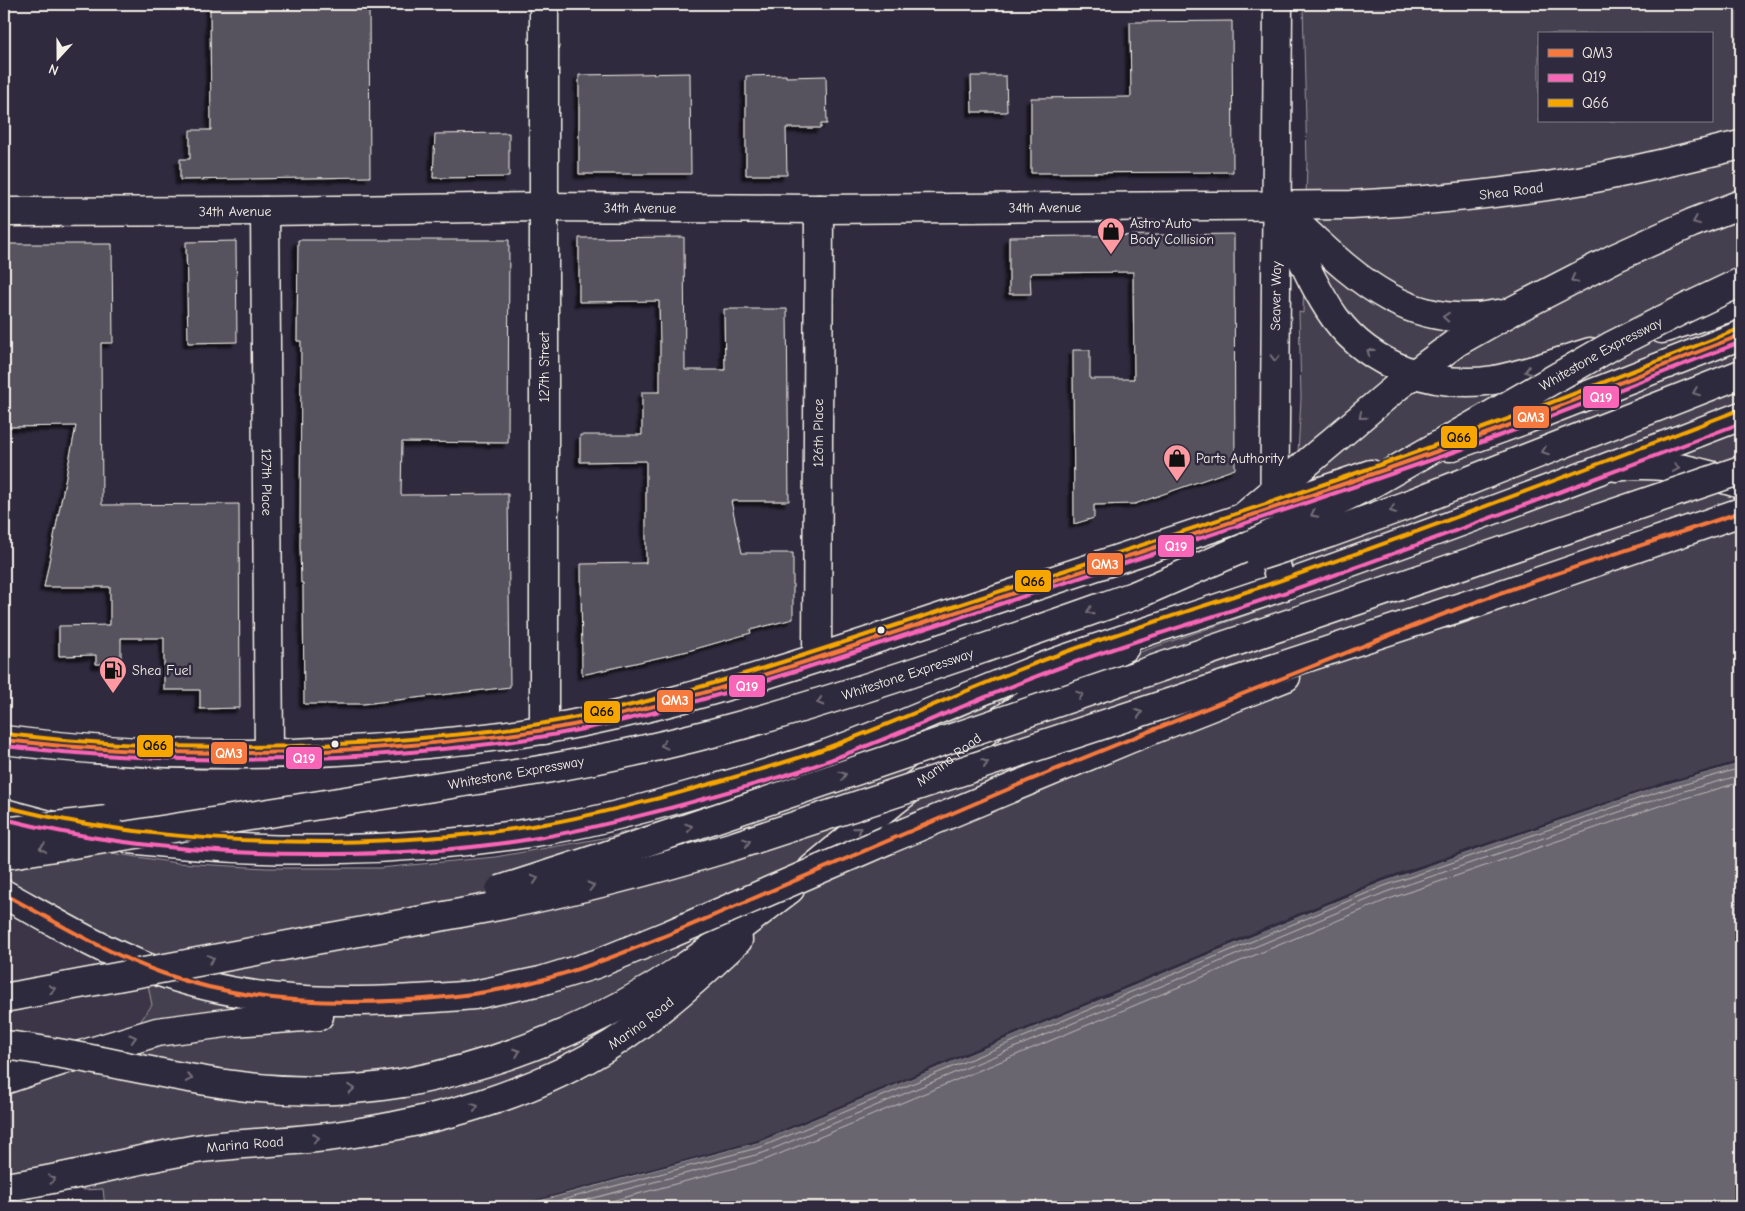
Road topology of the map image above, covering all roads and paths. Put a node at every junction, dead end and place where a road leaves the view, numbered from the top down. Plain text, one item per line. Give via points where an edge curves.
1 (544, 4) edge
2 (1278, 4) edge
3 (1741, 145) edge
4 (1277, 204) junction
5 (1741, 204) edge
6 (544, 207) junction
7 (819, 209) junction
8 (265, 211) junction
9 (4, 212) edge
10 (1741, 282) edge
11 (1741, 304) edge
12 (1512, 311) junction
13 (1741, 335) edge
14 (1413, 373) junction
15 (1741, 374) edge
16 (1741, 416) edge
17 (1610, 468) junction
18 (1741, 470) edge
19 (1741, 484) edge
20 (1274, 499) junction
21 (1741, 512) edge
22 (1286, 585) junction
23 (1136, 595) junction
24 (1470, 604) junction
25 (1170, 624) junction
26 (817, 658) junction
27 (544, 730) junction
28 (5, 740) edge
29 (269, 753) junction
30 (471, 781) junction
31 (4, 814) edge
32 (4, 832) edge
33 (4, 855) edge
34 (790, 889) junction
35 (4, 894) edge
36 (337, 936) junction
37 (474, 995) junction
38 (4, 998) edge
39 (4, 1044) edge
40 (4, 1080) edge
41 (4, 1188) edge

1 - 6 main road, 127th Street
2 - 4 main road, Seaver Way
3 - 4 main road, Shea Road via 1580,181 1505,192 1380,203
4 - 7 main road, 34th Avenue
12 -> 4 main road via 1492,316 1447,317 1404,306 1360,279
14 -> 4 main road via 1377,358 1340,325 1319,292
4 -> 20 main road, Seaver Way
5 -> 12 main road via 1617,257
6 - 7 main road, 34th Avenue
6 - 8 main road, 34th Avenue
6 - 27 main road, 127th Street
7 - 26 main road, 126th Place
8 - 9 main road, 34th Avenue
8 - 29 main road, 127th Place
10 -> 23 main road, Whitestone Expressway, bridge via 1613,345 1372,484 1244,548
11 -> 14 main road via 1507,377 1468,382
12 - 14 main road via 1457,342
13 - 20 main road via 1520,422
14 -> 20 main road
15 -> 23 main road, bridge via 1367,520
16 - 17 main road
17 -> 19 main road via 1662,466
17 - 22 main road
36 -> 18 main road, bridge via 583,863
20 - 22 main road, Seaver Way via 1275,564
20 - 26 main road via 1242,518
21 - 24 main road
22 - 25 main road
23 -> 30 main road, Whitestone Expressway via 936,666 763,719 634,752
36 -> 24 main road, bridge via 574,890 675,864
24 - 37 main road, bridge via 1122,742 633,950 560,976
25 - 31 main road via 1026,673 798,764 656,805 536,832 406,846 250,847 177,844 108,836
34 -> 25 main road, Marina Road via 893,802 1004,718 1057,683
26 - 27 main road via 686,698
27 - 29 main road via 402,746
28 - 29 main road via 133,752
30 - 32 main road, bridge
30 -> 33 main road, Whitestone Expressway, bridge
39 -> 34 main road, bridge via 241,1086 329,1090 403,1083 482,1064 574,1029 683,968
41 -> 34 main road, Marina Road via 225,1145 386,1128 449,1114 510,1094 578,1063 651,1017 695,981
35 - 37 main road via 128,960 220,990 306,1001 378,1001
38 -> 36 main road, bridge
40 -> 37 main road via 157,1032 233,1022 351,1013

